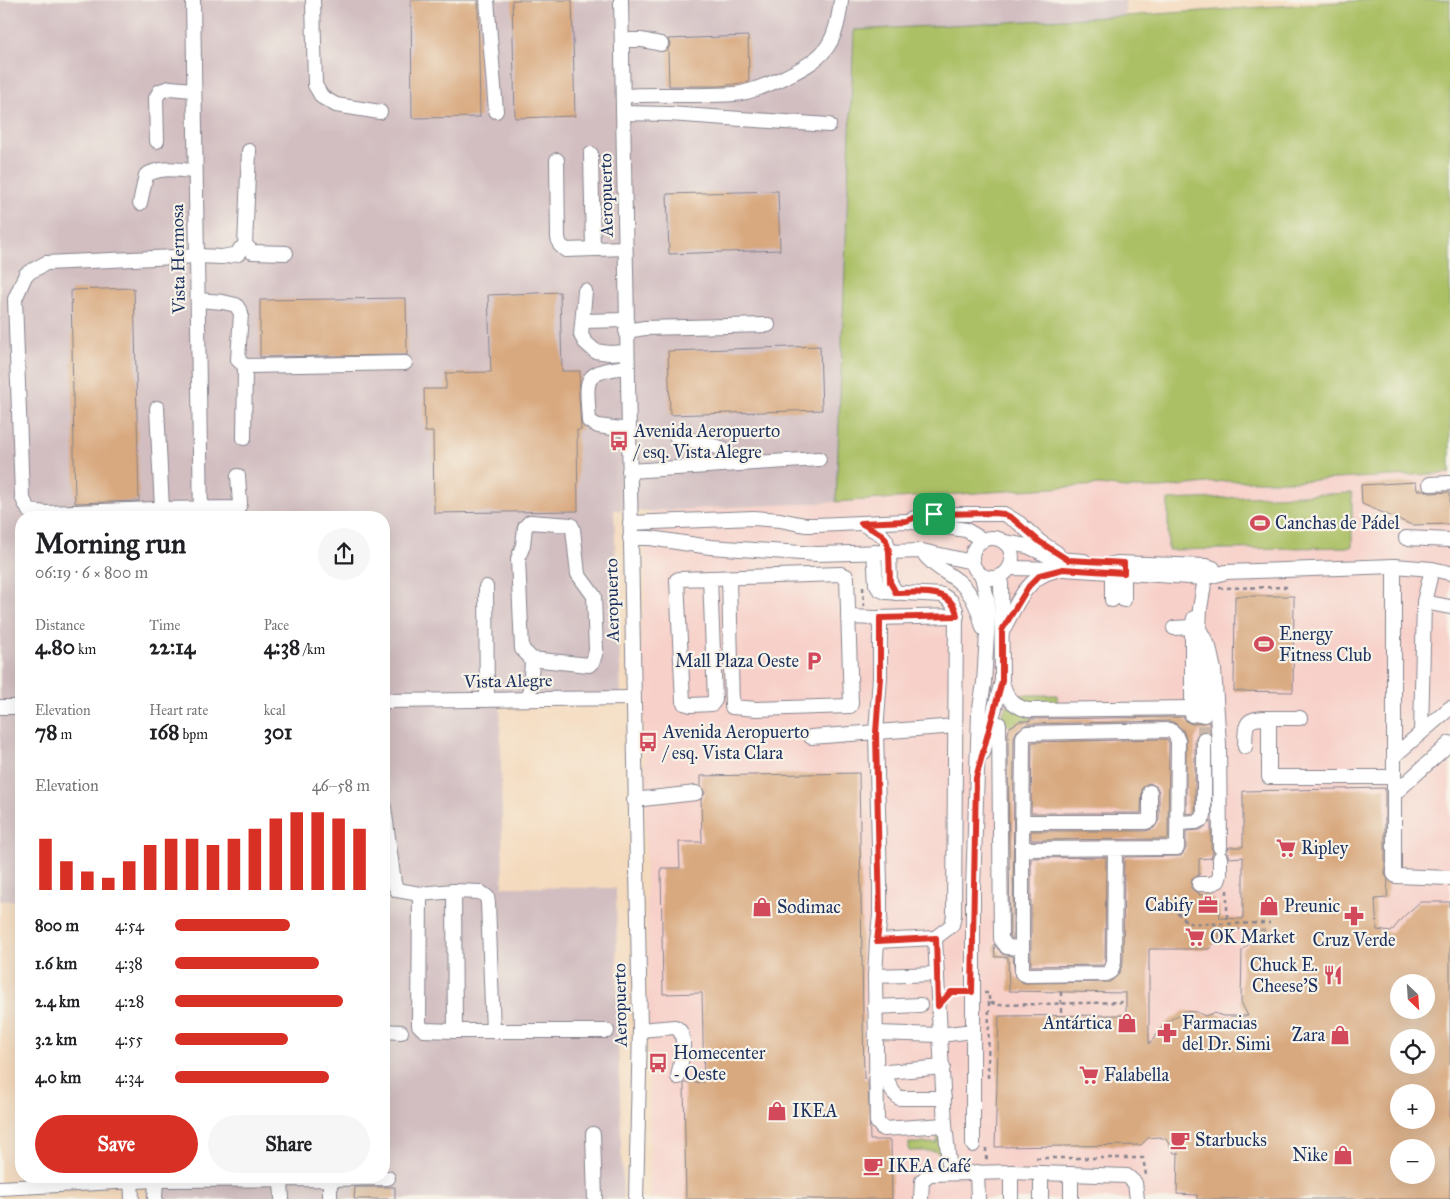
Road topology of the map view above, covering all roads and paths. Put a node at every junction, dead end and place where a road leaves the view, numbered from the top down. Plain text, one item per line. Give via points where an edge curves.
1 (192, 0) edge
2 (313, 0) edge
3 (487, 0) edge
4 (621, 0) edge
5 (841, 0) edge
6 (622, 40) junction
7 (661, 44) dead end
8 (193, 90) junction
9 (623, 96) junction
10 (496, 111) dead end
11 (380, 112) dead end
12 (623, 113) junction
13 (829, 125) dead end
14 (157, 141) dead end
15 (249, 151) dead end
16 (591, 154) dead end
17 (557, 160) dead end
18 (195, 171) junction
19 (140, 203) dead end
20 (625, 248) junction
21 (593, 249) junction
22 (245, 251) junction
23 (286, 253) dead end
24 (197, 256) junction
25 (585, 291) dead end
26 (198, 300) junction
27 (583, 322) junction
28 (768, 324) dead end
29 (626, 326) junction
30 (627, 352) junction
31 (405, 363) dead end
32 (245, 366) junction
33 (627, 367) junction
34 (157, 408) dead end
35 (628, 430) junction
36 (676, 436) dead end
37 (244, 438) dead end
38 (819, 459) dead end
39 (734, 464) junction
40 (629, 471) junction
41 (238, 476) dead end
42 (1450, 483) edge
43 (1430, 484) dead end
44 (162, 509) junction
45 (35, 511) edge
46 (104, 511) edge
47 (182, 511) edge
48 (201, 511) edge
49 (216, 511) edge
50 (906, 521) junction
51 (630, 523) junction
52 (861, 523) junction
53 (630, 538) junction
54 (1406, 538) dead end
55 (983, 540) junction
56 (1450, 540) edge
57 (1004, 542) junction
58 (889, 551) junction
59 (922, 551) junction
60 (874, 552) junction
61 (972, 562) junction
62 (1066, 565) junction
63 (1394, 566) junction
64 (1118, 568) junction
65 (1432, 569) junction
66 (1006, 572) junction
67 (1205, 572) junction
68 (1450, 573) edge
69 (982, 576) junction
70 (710, 578) junction
71 (729, 578) junction
72 (862, 585) dead end
73 (486, 587) dead end
74 (896, 593) junction
75 (1118, 600) dead end
76 (1424, 602) junction
77 (1450, 607) edge
78 (957, 616) junction
79 (848, 620) junction
80 (878, 620) junction
81 (1174, 628) dead end
82 (1195, 628) junction
83 (1002, 630) junction
84 (986, 639) junction
85 (531, 659) junction
86 (1002, 681) junction
87 (984, 683) junction
88 (632, 698) junction
89 (529, 699) junction
90 (487, 700) junction
91 (390, 701) edge
92 (0, 707) edge
93 (15, 707) edge
94 (1450, 708) edge
95 (1269, 718) junction
96 (1300, 718) dead end
97 (1000, 724) junction
98 (956, 726) junction
99 (876, 733) junction
100 (1421, 733) junction
101 (811, 737) dead end
102 (1204, 739) tunnel mouth
103 (1450, 743) edge
104 (1245, 747) dead end
105 (1394, 756) junction
106 (1394, 777) junction
107 (976, 778) junction
108 (1150, 792) dead end
109 (696, 793) dead end
110 (1394, 794) junction
111 (634, 800) junction
112 (1022, 822) junction
113 (1178, 823) junction
114 (1022, 849) junction
115 (1115, 849) junction
116 (390, 854) edge
117 (1450, 878) edge
118 (1199, 884) dead end
119 (454, 891) junction
120 (420, 894) junction
121 (1177, 913) dead end
122 (1270, 923) dead end
123 (936, 938) junction
124 (877, 941) junction
125 (1022, 948) junction
126 (937, 974) junction
127 (875, 976) junction
128 (972, 992) junction
129 (1061, 992) dead end
130 (989, 1002) junction
131 (1126, 1002) dead end
132 (920, 1005) dead end
133 (938, 1006) junction
134 (875, 1007) junction
135 (1061, 1015) dead end
136 (640, 1030) junction
137 (390, 1031) edge
138 (455, 1031) junction
139 (493, 1031) junction
140 (607, 1031) dead end
141 (973, 1031) junction
142 (402, 1032) dead end
143 (876, 1033) junction
144 (940, 1035) junction
145 (942, 1068) junction
146 (880, 1072) junction
147 (678, 1077) dead end
148 (988, 1080) dead end
149 (944, 1098) junction
150 (944, 1125) junction
151 (593, 1134) dead end
152 (980, 1142) joint
153 (1031, 1158) dead end
154 (993, 1159) dead end
155 (950, 1172) junction
156 (978, 1172) junction
157 (1011, 1172) junction
158 (1041, 1173) junction
159 (1071, 1174) junction
160 (1146, 1177) dead end
161 (73, 1183) edge
162 (131, 1183) edge
163 (156, 1183) edge
164 (283, 1183) edge
165 (323, 1183) edge
166 (0, 1188) edge
167 (132, 1199) edge
168 (155, 1199) edge
169 (282, 1199) edge
170 (330, 1199) edge
171 (595, 1199) edge
172 (636, 1199) edge
173 (921, 1199) edge
174 (978, 1199) edge
175 (1011, 1199) edge
176 (1041, 1199) edge
177 (1071, 1199) edge
178 (1137, 1199) edge

1 - 8 street, Vista Hermosa
2 - 11 street via 315,85 322,97 336,105
3 - 10 street
4 - 6 street, Aeropuerto
5 - 9 street via 837,28 826,50 813,63 770,84 735,94
6 - 7 street
6 - 9 street, Aeropuerto
8 - 14 street via 160,90 156,98
8 - 18 street, Vista Hermosa
9 - 12 street, Aeropuerto
12 - 13 street
12 - 20 street, Aeropuerto
15 - 22 street
16 - 21 street
17 - 21 street via 560,245 566,250
18 - 19 street via 158,169 151,172 146,175
18 - 24 street, Vista Hermosa
20 - 21 street
20 - 29 street, Aeropuerto
22 - 23 street
22 - 24 street via 222,257
24 - 26 street, Vista Hermosa
24 - 45 street via 46,262 26,274 15,299 22,497 29,510
25 - 27 street
26 - 32 street via 236,305 241,313 238,360
26 - 48 street, Vista Hermosa
27 - 29 street
27 - 30 street via 581,335 595,351
28 - 29 street
29 - 30 street, Aeropuerto
30 - 33 street, Aeropuerto
31 - 32 street
32 - 37 street
33 - 35 street, Aeropuerto
33 - 35 street via 594,373 587,383 589,421 598,426
34 - 44 street
35 - 40 street, Aeropuerto
36 - 39 street via 721,448
38 - 39 street
39 - 40 street
40 - 51 street, Aeropuerto
41 - 49 street via 238,508
42 - 43 street
44 - 46 street
44 - 47 street
50 - 52 street
50 - 55 street via 966,530
50 - 62 street via 934,514 1004,514 1019,523
51 - 52 street via 753,518 805,525
51 - 53 street, Aeropuerto
52 - 58 street via 881,534
53 - 60 street via 817,554
53 - 88 street, Aeropuerto
54 - 56 street
55 - 57 street via 996,538
55 - 61 street via 972,552
57 - 62 street via 1027,546
57 - 66 street via 1011,552 1012,563
58 - 59 street
58 - 60 street
58 - 74 street via 890,582
59 - 61 street
59 - 84 street via 968,591 977,607
60 - 74 street via 877,587
61 - 69 street
62 - 64 street
62 - 66 street
62 - 83 street via 1040,575 1029,586
63 - 65 street
63 - 67 street
63 - 105 street
64 - 67 street
64 - 75 street
65 - 68 street
65 - 76 street
66 - 69 street via 992,579
66 - 83 street
67 - 82 street
69 - 84 street via 987,599
70 - 70 street via 679,579 676,582 683,701 687,704 712,704 715,700
70 - 71 street
71 - 79 street via 844,575 847,578
71 - 79 street via 733,708 850,706
72 - 80 path via 863,605
73 - 90 street
74 - 78 street via 942,595 950,601
76 - 77 street
76 - 100 street
78 - 80 street
78 - 98 street
79 - 80 street
80 - 99 street via 880,677
81 - 82 street
82 - 86 street via 1198,715 1194,708 1028,710 1010,701
82 - 118 street via 1209,647 1214,670 1220,853 1218,881
83 - 86 street
84 - 87 street
85 - 85 street via 522,649 520,639 518,559 524,545 525,527 530,522 571,524 578,574 594,596 596,651 589,665
85 - 89 street
86 - 97 street
87 - 97 street via 987,704
87 - 107 street
88 - 89 street, Vista Alegre
88 - 111 street, Aeropuerto
89 - 90 street, Vista Alegre
90 - 91 street, Vista Alegre
92 - 93 street
94 - 100 street
95 - 96 street
95 - 104 street via 1248,722
95 - 106 street via 1269,777
97 - 107 street
97 - 125 street via 1002,939 1007,947
98 - 99 street
98 - 123 street via 954,915 952,925
99 - 101 street
99 - 124 street via 880,908
100 - 105 street
102 - 113 street via 1204,815 1196,822
103 - 110 street
105 - 106 street
106 - 110 street
107 - 128 street
108 - 112 street via 1150,820 1146,822
109 - 111 street
110 - 117 street via 1395,875
111 - 136 street, Aeropuerto
112 - 113 street via 1023,738 1027,733 1167,729 1175,734 1178,741
112 - 114 street
113 - 115 street via 1177,848
114 - 115 street
114 - 125 street
115 - 125 street via 1114,962 1111,971 1106,974 1027,975 1022,973
116 - 120 street via 397,890
119 - 120 street
119 - 138 street
119 - 139 street via 480,892 487,897
120 - 138 street via 419,1025 424,1030
121 - 122 path, bridge via 1187,922
123 - 124 street
123 - 126 street
124 - 127 street
126 - 127 street
126 - 133 street
127 - 134 street
128 - 130 path via 989,993
128 - 133 path via 951,992
128 - 141 street
129 - 135 path, bridge
130 - 131 path via 999,1005
130 - 148 path
132 - 134 street
133 - 144 street
134 - 143 street
136 - 147 street via 679,1029 683,1044
136 - 172 street, Aeropuerto
137 - 142 street
138 - 139 street
139 - 140 street
141 - 144 street
141 - 152 street
143 - 144 street
143 - 146 street
144 - 145 street
145 - 146 street
145 - 149 street
146 - 149 street via 899,1098
146 - 150 street via 877,1122 883,1129
149 - 150 street
150 - 155 street
151 - 171 street
152 - 154 path via 986,1158
153 - 160 path via 1143,1158
155 - 156 street
155 - 173 street via 926,1175 921,1184
156 - 157 street
156 - 174 street
157 - 158 street
157 - 175 street
158 - 159 street
158 - 176 street
159 - 177 street
159 - 178 street via 1127,1176 1135,1183
161 - 166 street
162 - 167 street
163 - 168 street
164 - 169 street
165 - 170 street

